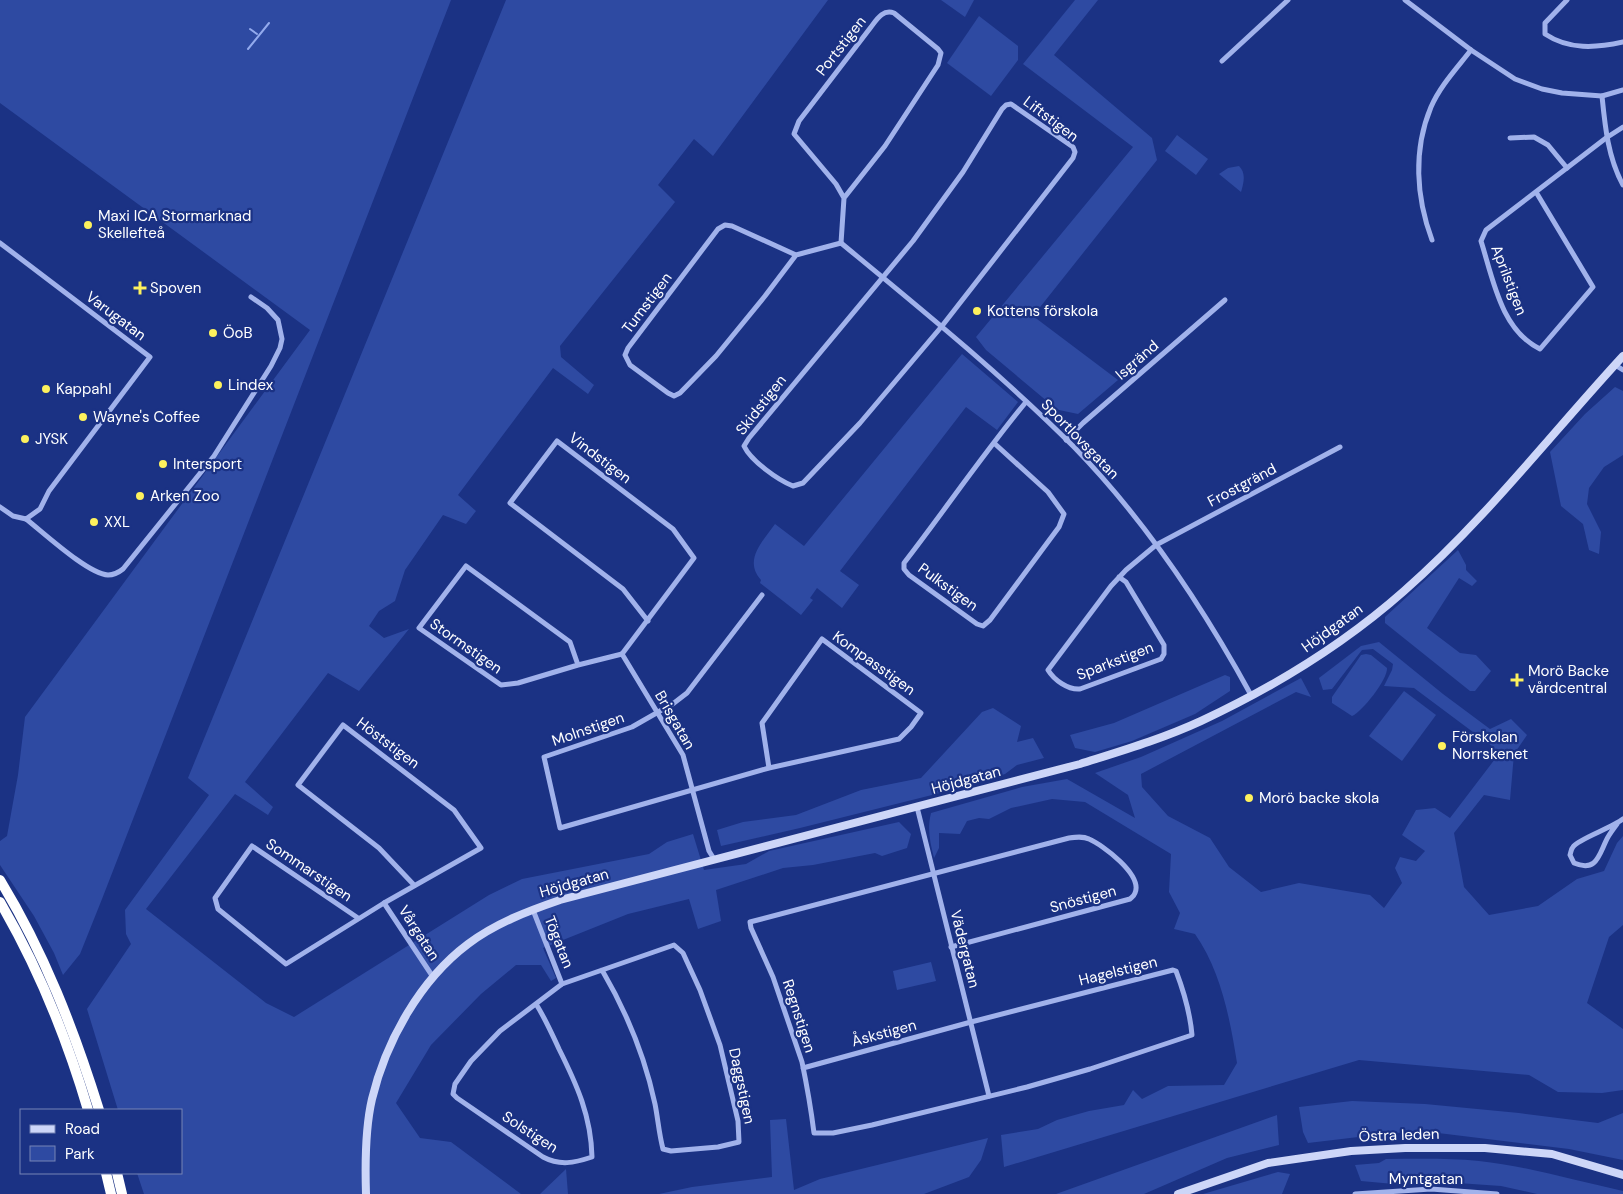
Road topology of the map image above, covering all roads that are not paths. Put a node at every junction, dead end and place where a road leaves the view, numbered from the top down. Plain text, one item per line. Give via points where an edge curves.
1 (1288, 0) edge
2 (1405, 0) edge
3 (1567, 0) edge
4 (1623, 42) edge
5 (1471, 50) junction
6 (1222, 61) dead end
7 (1623, 90) edge
8 (1602, 96) junction
9 (1623, 127) edge
10 (1510, 138) dead end
11 (1606, 138) junction
12 (1567, 168) junction
13 (1623, 185) edge
14 (1536, 192) junction
15 (844, 198) junction
16 (1432, 240) dead end
17 (0, 243) edge
18 (841, 243) junction
19 (796, 255) junction
20 (882, 277) junction
21 (251, 297) dead end
22 (1225, 300) dead end
23 (942, 326) junction
24 (1623, 356) edge
25 (1615, 365) junction
26 (1623, 370) edge
27 (1026, 402) junction
28 (1066, 440) junction
29 (994, 443) junction
30 (1340, 447) dead end
31 (2, 509) edge
32 (0, 516) edge
33 (26, 520) junction
34 (1156, 545) junction
35 (1119, 577) junction
36 (762, 595) dead end
37 (648, 621) junction
38 (622, 654) junction
39 (578, 665) junction
40 (1251, 696) junction
41 (657, 713) junction
42 (769, 768) junction
43 (693, 791) junction
44 (917, 808) junction
45 (1623, 819) edge
46 (1617, 824) junction
47 (714, 859) junction
48 (934, 873) junction
49 (0, 880) edge
50 (414, 885) junction
51 (0, 902) edge
52 (384, 903) junction
53 (533, 910) junction
54 (358, 918) junction
55 (951, 947) junction
56 (602, 970) junction
57 (432, 977) junction
58 (562, 984) junction
59 (536, 1004) junction
60 (971, 1022) junction
61 (803, 1068) junction
62 (989, 1096) junction
63 (88, 1109) edge
64 (100, 1109) edge
65 (106, 1174) edge
66 (117, 1174) edge
67 (1623, 1175) edge
68 (111, 1194) edge
69 (122, 1194) edge
70 (366, 1194) edge
71 (1178, 1194) edge
72 (1355, 1194) edge
73 (1497, 1194) edge

1 - 6 street
2 - 5 street
3 - 4 street via 1545,23 1545,34 1555,41 1580,47
5 - 8 street via 1515,79 1542,89
5 - 16 street via 1432,106 1420,146 1420,193 1424,220
7 - 8 street
8 - 11 street
9 - 11 street, Aprilstigen
10 - 12 street via 1534,137 1548,145
11 - 12 street, Aprilstigen
11 - 13 street
12 - 14 street, Aprilstigen
14 - 14 street, Aprilstigen via 1486,230 1481,241 1498,297 1511,324 1530,344 1540,349 1593,287
15 - 15 street, Portstigen via 794,134 799,121 871,27 889,11 938,49 941,58 885,146
15 - 18 street
17 - 33 street, Varugatan via 150,357 49,491 40,509
18 - 19 street
18 - 20 street, Sportlovsgatan
19 - 19 street, Tumstigen via 732,226 718,229 628,348 625,355 630,365 668,393 674,396 680,393 716,356
20 - 23 street, Sportlovsgatan
20 - 23 street, Skidstigen via 749,438 744,446 752,458 790,485 802,482 860,423
20 - 23 street, Liftstigen via 964,172 1006,105 1014,106 1073,147 1073,158
21 - 33 street via 278,320 282,339 280,348 214,456 123,569 108,575 92,570
22 - 28 street, Isgränd
23 - 27 street, Sportlovsgatan
24 - 25 street, Höjdgatan
25 - 26 street
25 - 40 street, Höjdgatan via 1491,505 1404,591 1330,648
27 - 28 street, Sportlovsgatan
27 - 29 street, Pulkstigen
28 - 34 street, Sportlovsgatan
29 - 29 street, Pulkstigen via 904,563 908,575 983,626 1059,527 1064,514 1048,492
30 - 34 street, Frostgränd
31 - 32 street
31 - 33 street
34 - 35 street, Sparkstigen
34 - 40 street, Sportlovsgatan via 1206,617
35 - 35 street, Sparkstigen via 1048,670 1072,689 1080,689 1161,659 1164,654 1164,645 1126,582
36 - 41 street, Molnstigen via 687,692
37 - 37 street, Vindstigen via 623,589 510,503 557,441 673,529 694,558
37 - 38 street, Vindstigen
38 - 39 street, Stormstigen
38 - 41 street, Brisgatan
39 - 39 street, Stormstigen via 570,642 466,566 419,628 501,685
40 - 44 street, Höjdgatan via 1201,721 1121,751
41 - 43 street, Brisgatan via 682,755
41 - 43 street, Molnstigen via 632,727 544,757 560,828
42 - 42 street, Kompasstigen via 762,723 822,639 921,713 899,739
42 - 43 street, Kompasstigen
43 - 47 street, Brisgatan
44 - 47 street, Höjdgatan
44 - 48 street, Vädergatan
45 - 46 street
46 - 46 street via 1593,865 1584,867 1574,863 1570,855 1573,846
47 - 53 street, Höjdgatan
48 - 55 street, Vädergatan
48 - 55 street, Snöstigen via 1081,837 1116,859 1133,875 1136,886 1135,894 1124,901
48 - 61 street, Regnstigen via 750,922 776,985
49 - 64 highway via 48,973
50 - 50 street, Höststigen via 481,848 454,810 343,725 298,785 379,848
50 - 52 street, Höststigen
51 - 63 highway via 61,1031
52 - 54 street, Sommarstigen
52 - 57 street, Vårgatan
53 - 57 street, Höjdgatan via 502,923 468,944
53 - 58 street, Tögatan
54 - 54 street, Sommarstigen via 252,846 215,898 218,909 286,964
55 - 60 street, Vädergatan
56 - 56 street, Daggstigen via 674,945 683,953 720,1045 738,1121 739,1142 718,1147 663,1149 646,1071 628,1022
56 - 58 street, Daggstigen
57 - 70 street, Höjdgatan via 401,1026 372,1100 366,1151
58 - 59 street, Solstigen
59 - 59 street, Solstigen via 484,1046 455,1084 453,1094 552,1162 561,1164 583,1160 592,1157 586,1111
60 - 61 street, Åskstigen
60 - 62 street, Vädergatan
60 - 62 street, Hagelstigen via 1173,970 1190,1015 1192,1035 1090,1069
61 - 62 street, Regnstigen via 814,1133 843,1132
65 - 68 highway
66 - 69 highway
67 - 71 street, Östra leden via 1552,1154 1485,1148 1351,1150 1268,1163
72 - 73 street, Myntgatan via 1431,1189

